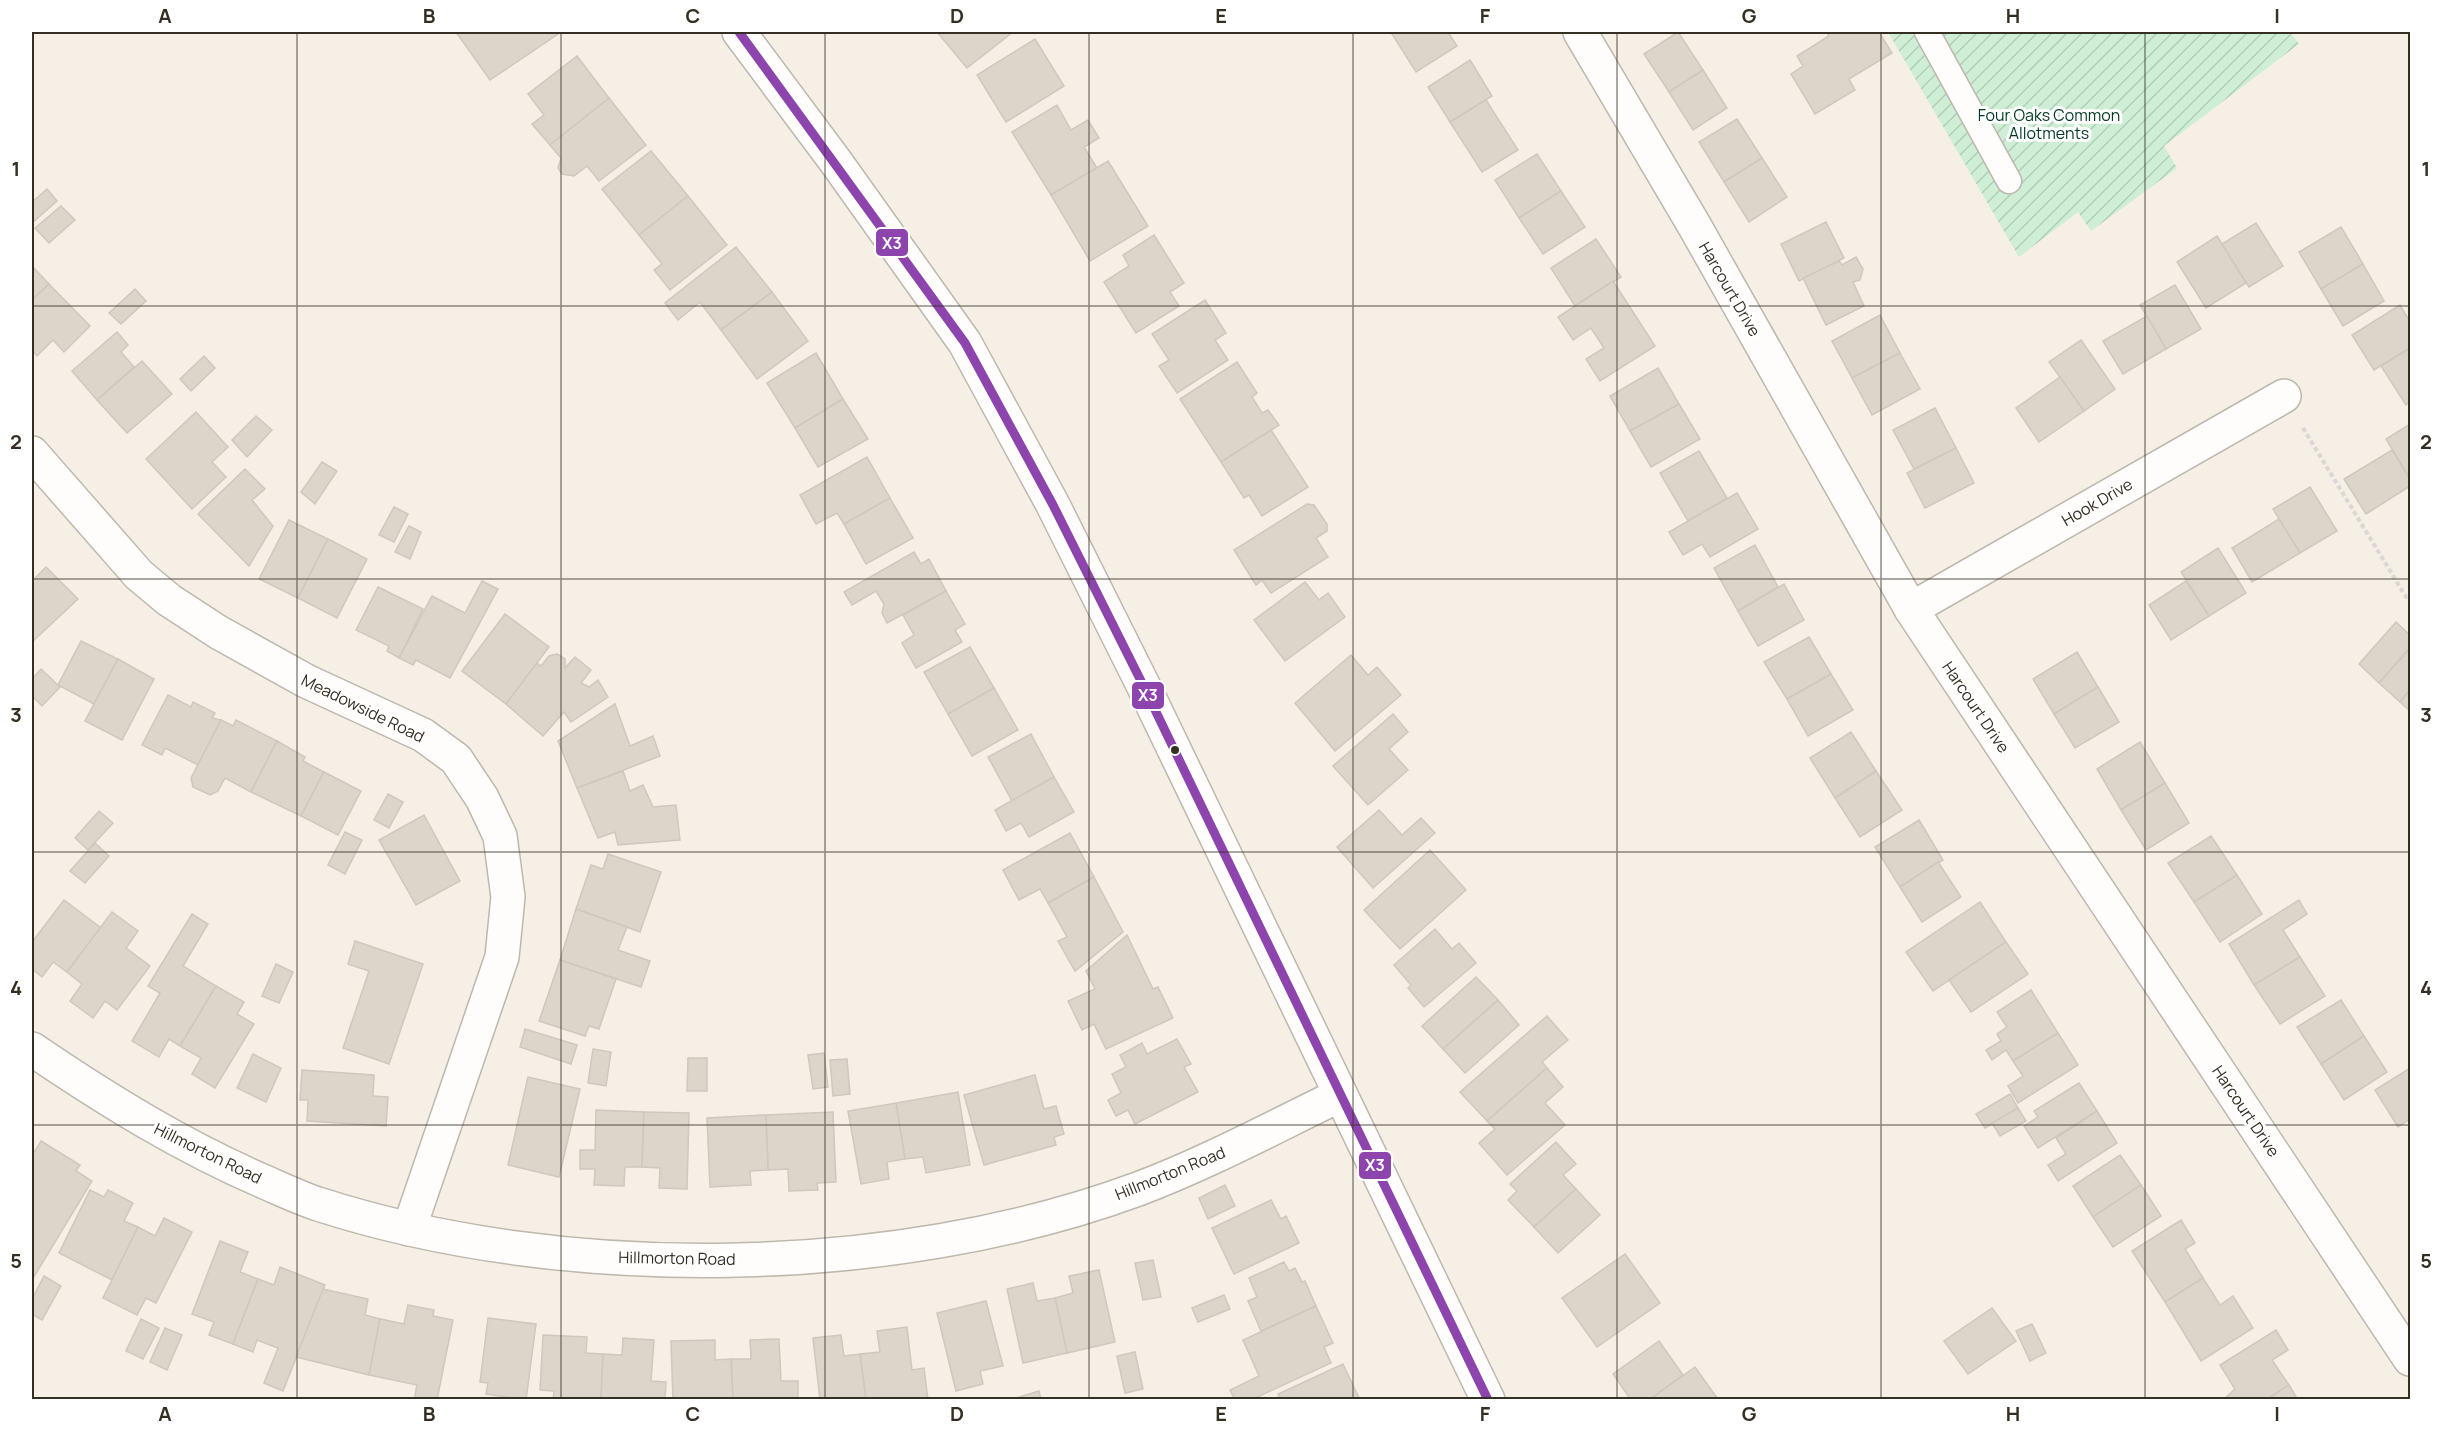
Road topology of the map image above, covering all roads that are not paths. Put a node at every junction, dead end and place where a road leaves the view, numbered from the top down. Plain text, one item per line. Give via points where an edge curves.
1 (739, 32) edge
2 (1580, 32) edge
3 (1927, 32) edge
4 (2009, 181) dead end
5 (2284, 396) road end
6 (32, 453) edge
7 (1911, 609) junction
8 (32, 1049) edge
9 (1340, 1095) junction
10 (409, 1229) junction
11 (2410, 1359) edge
12 (1488, 1400) edge

1 - 9 street via 965,343 1128,655
2 - 7 street, Harcourt Drive
3 - 4 lane
5 - 7 street, Hook Drive
6 - 10 street, Meadowside Road via 139,574 169,600 306,681 423,735 456,759 482,798 500,836 507,887 502,957
7 - 11 street, Harcourt Drive
8 - 10 street, Hillmorton Road via 111,1103 219,1162 316,1203
9 - 10 street, Hillmorton Road via 1138,1189 1019,1224 903,1247 761,1259 618,1258 490,1245
9 - 12 street

